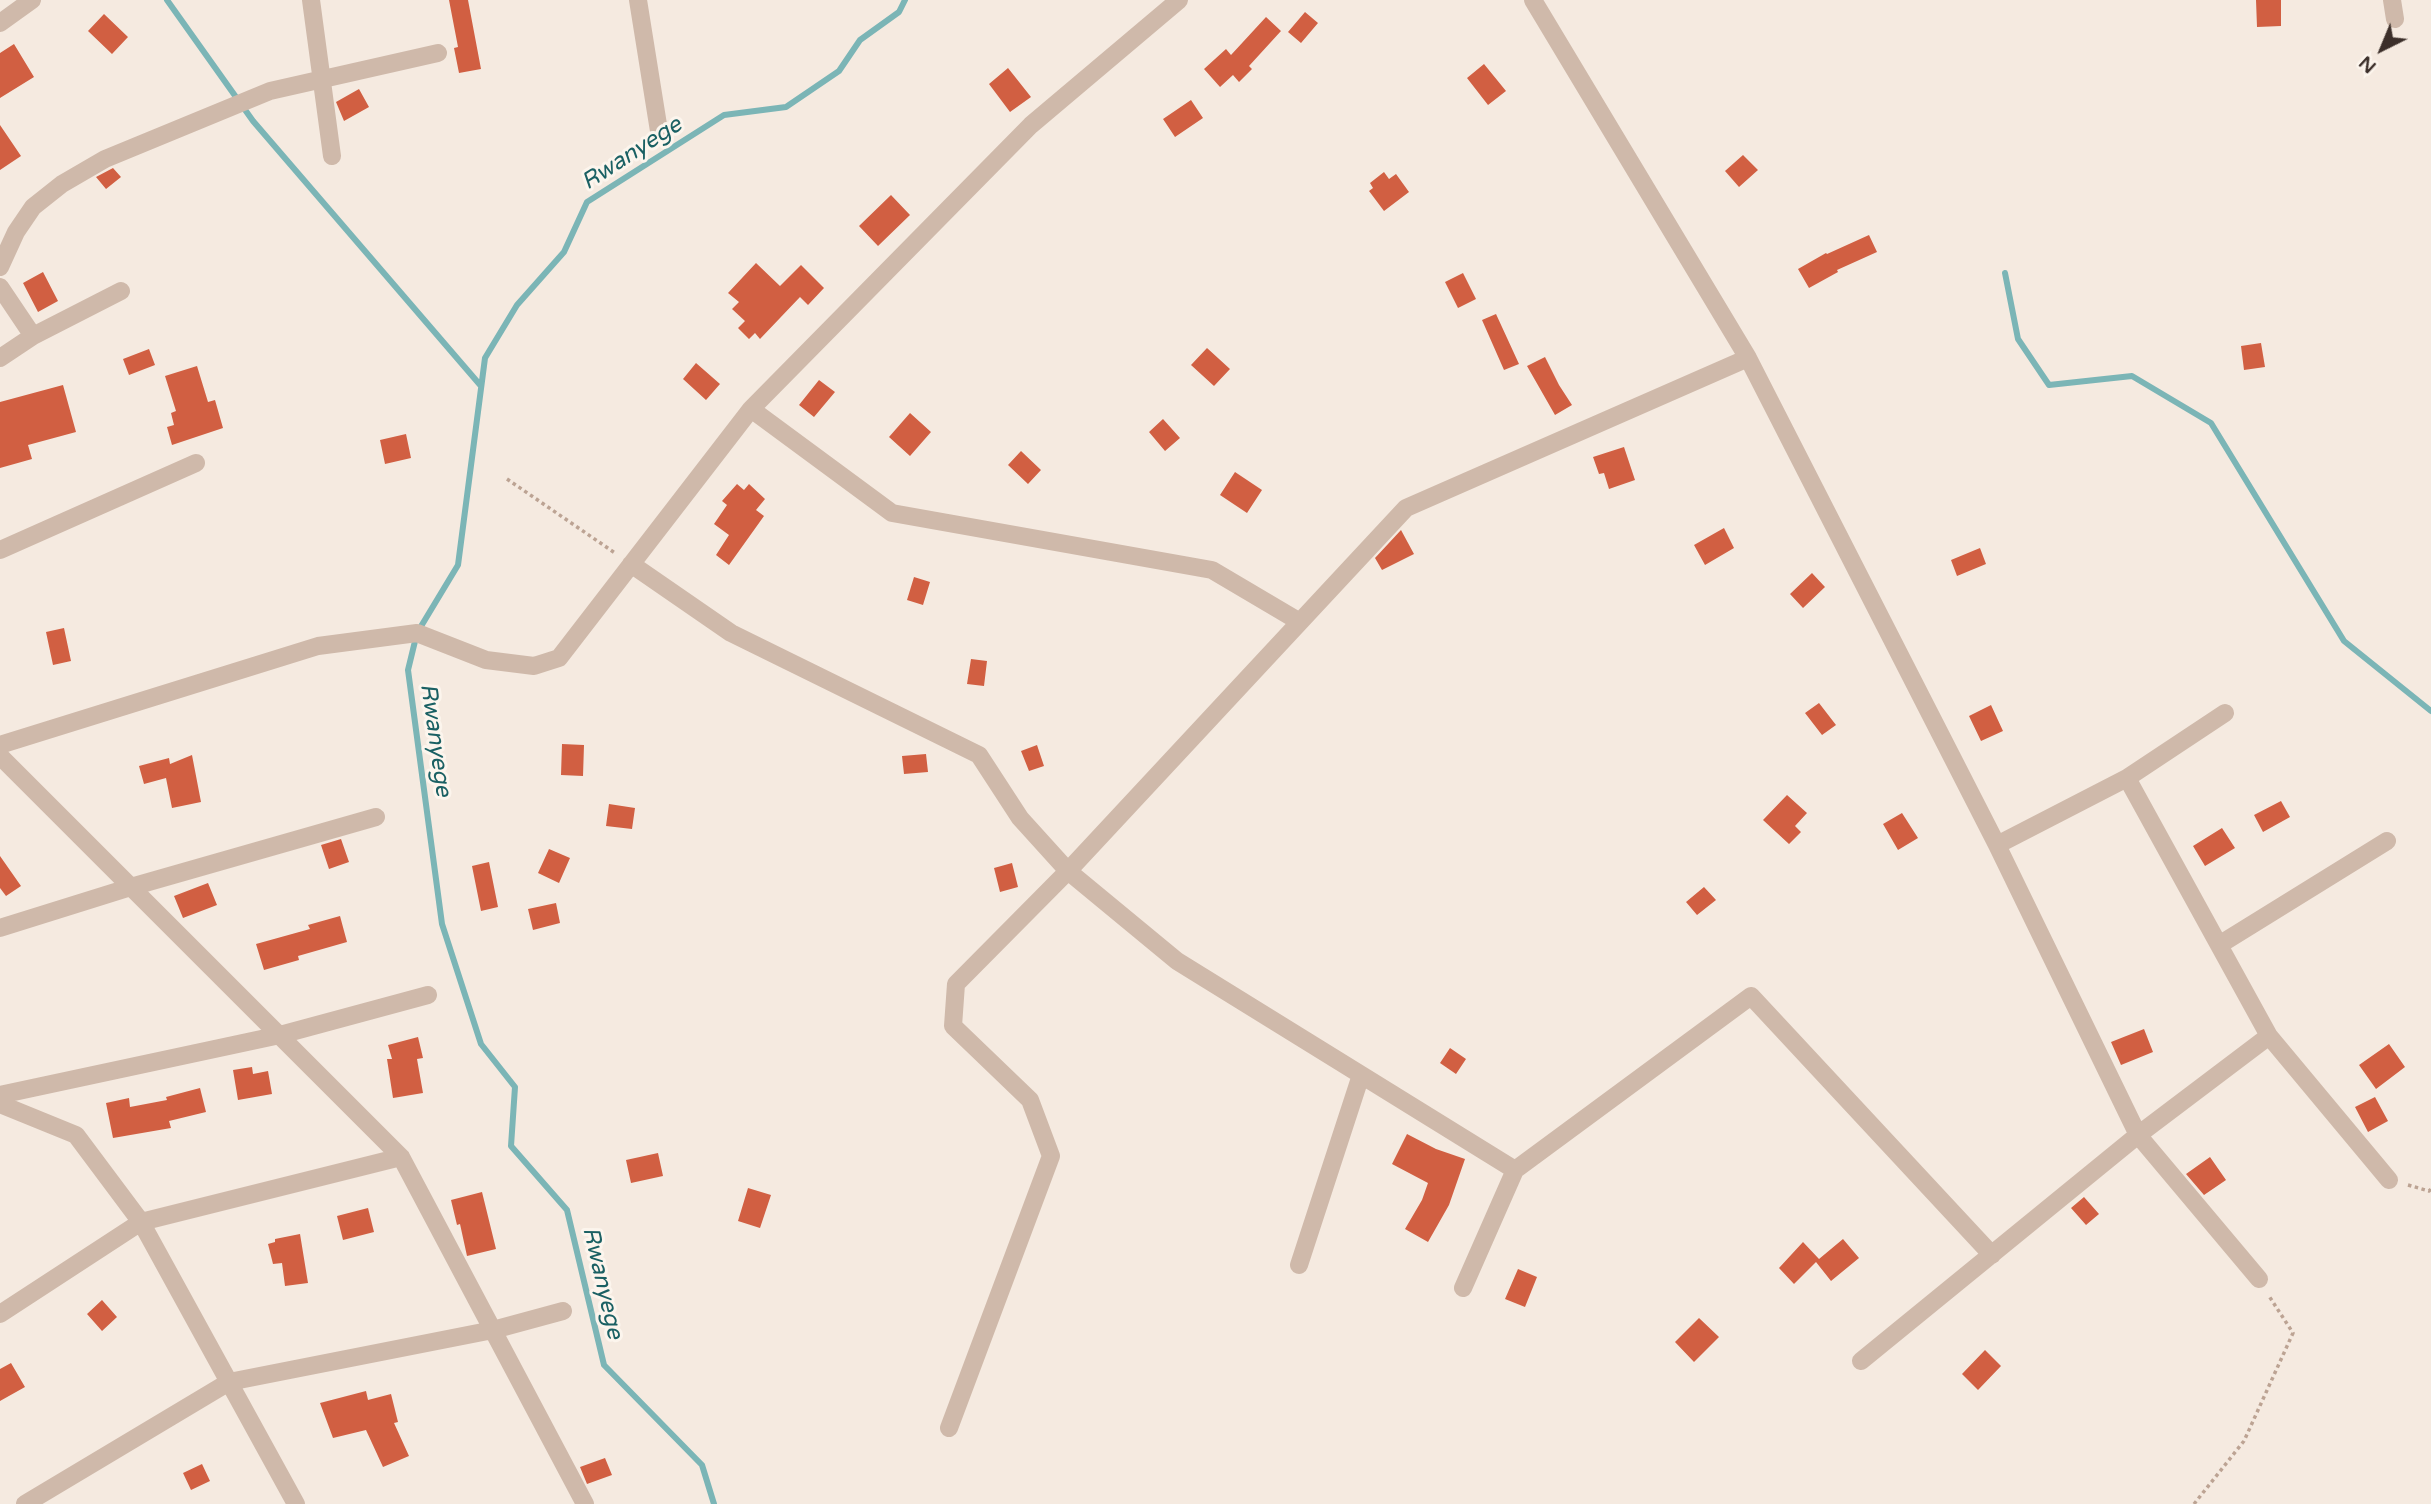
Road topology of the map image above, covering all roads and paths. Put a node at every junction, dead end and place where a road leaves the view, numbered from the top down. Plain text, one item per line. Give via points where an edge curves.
1 (32, 0) edge
2 (311, 0) edge
3 (638, 0) edge
4 (1180, 0) edge
5 (1533, 0) edge
6 (2392, 0) edge
7 (2395, 19) dead end
8 (0, 23) edge
9 (438, 53) dead end
10 (321, 78) junction
11 (659, 131) dead end
12 (332, 156) dead end
13 (0, 267) edge
14 (0, 287) edge
15 (121, 291) dead end
16 (33, 336) junction
17 (0, 358) edge
18 (1748, 358) junction
19 (751, 409) junction
20 (196, 463) dead end
21 (507, 479) dead end
22 (0, 550) edge
23 (631, 564) junction
24 (1300, 622) junction
25 (2225, 713) dead end
26 (0, 745) edge
27 (0, 755) edge
28 (2127, 778) junction
29 (376, 817) dead end
30 (2387, 841) dead end
31 (1997, 845) junction
32 (1068, 871) junction
33 (131, 887) junction
34 (0, 928) edge
35 (2219, 945) junction
36 (428, 995) dead end
37 (280, 1035) junction
38 (2269, 1036) junction
39 (1361, 1075) junction
40 (0, 1095) edge
41 (0, 1104) edge
42 (2138, 1135) junction
43 (401, 1157) junction
44 (1515, 1170) junction
45 (2389, 1180) joint
46 (2431, 1189) edge
47 (141, 1222) junction
48 (1992, 1255) junction
49 (1299, 1265) dead end
50 (2259, 1279) joint
51 (1463, 1288) dead end
52 (563, 1311) dead end
53 (0, 1314) edge
54 (494, 1330) junction
55 (1861, 1361) dead end
56 (229, 1382) junction
57 (949, 1428) dead end
58 (25, 1504) edge
59 (296, 1504) edge
60 (585, 1504) edge
61 (2194, 1504) edge

1 - 8 street
2 - 10 street
3 - 11 street
4 - 19 street via 1031,125
5 - 18 street
6 - 7 street
9 - 10 street
10 - 12 street
10 - 13 street via 270,91 105,159 62,184 33,207
14 - 16 street
15 - 16 street
16 - 17 street
18 - 24 street via 1406,508
18 - 31 street
19 - 23 street
19 - 24 street via 892,513 1212,570
20 - 22 street
21 - 23 path
23 - 26 street via 559,658 534,666 486,660 417,633 318,646
23 - 32 street via 731,633 979,755 1020,818
24 - 32 street
25 - 28 street
27 - 33 street
28 - 31 street
28 - 35 street
29 - 33 street
30 - 35 street
31 - 42 street
32 - 39 street via 1177,961
32 - 57 street via 956,984 953,1026 1030,1100 1051,1156
33 - 34 street
33 - 37 street
35 - 38 street
36 - 37 street
37 - 40 street
37 - 43 street
38 - 42 street
38 - 45 street
39 - 44 street
39 - 49 street
41 - 47 street via 76,1135
42 - 48 street
42 - 50 street
43 - 47 street
43 - 54 street
44 - 48 street via 1752,996
44 - 51 street
45 - 46 path
47 - 53 street
47 - 56 street
48 - 55 street
50 - 61 path via 2292,1333 2244,1441
52 - 54 street
54 - 56 street
54 - 60 street
56 - 58 street
56 - 59 street

